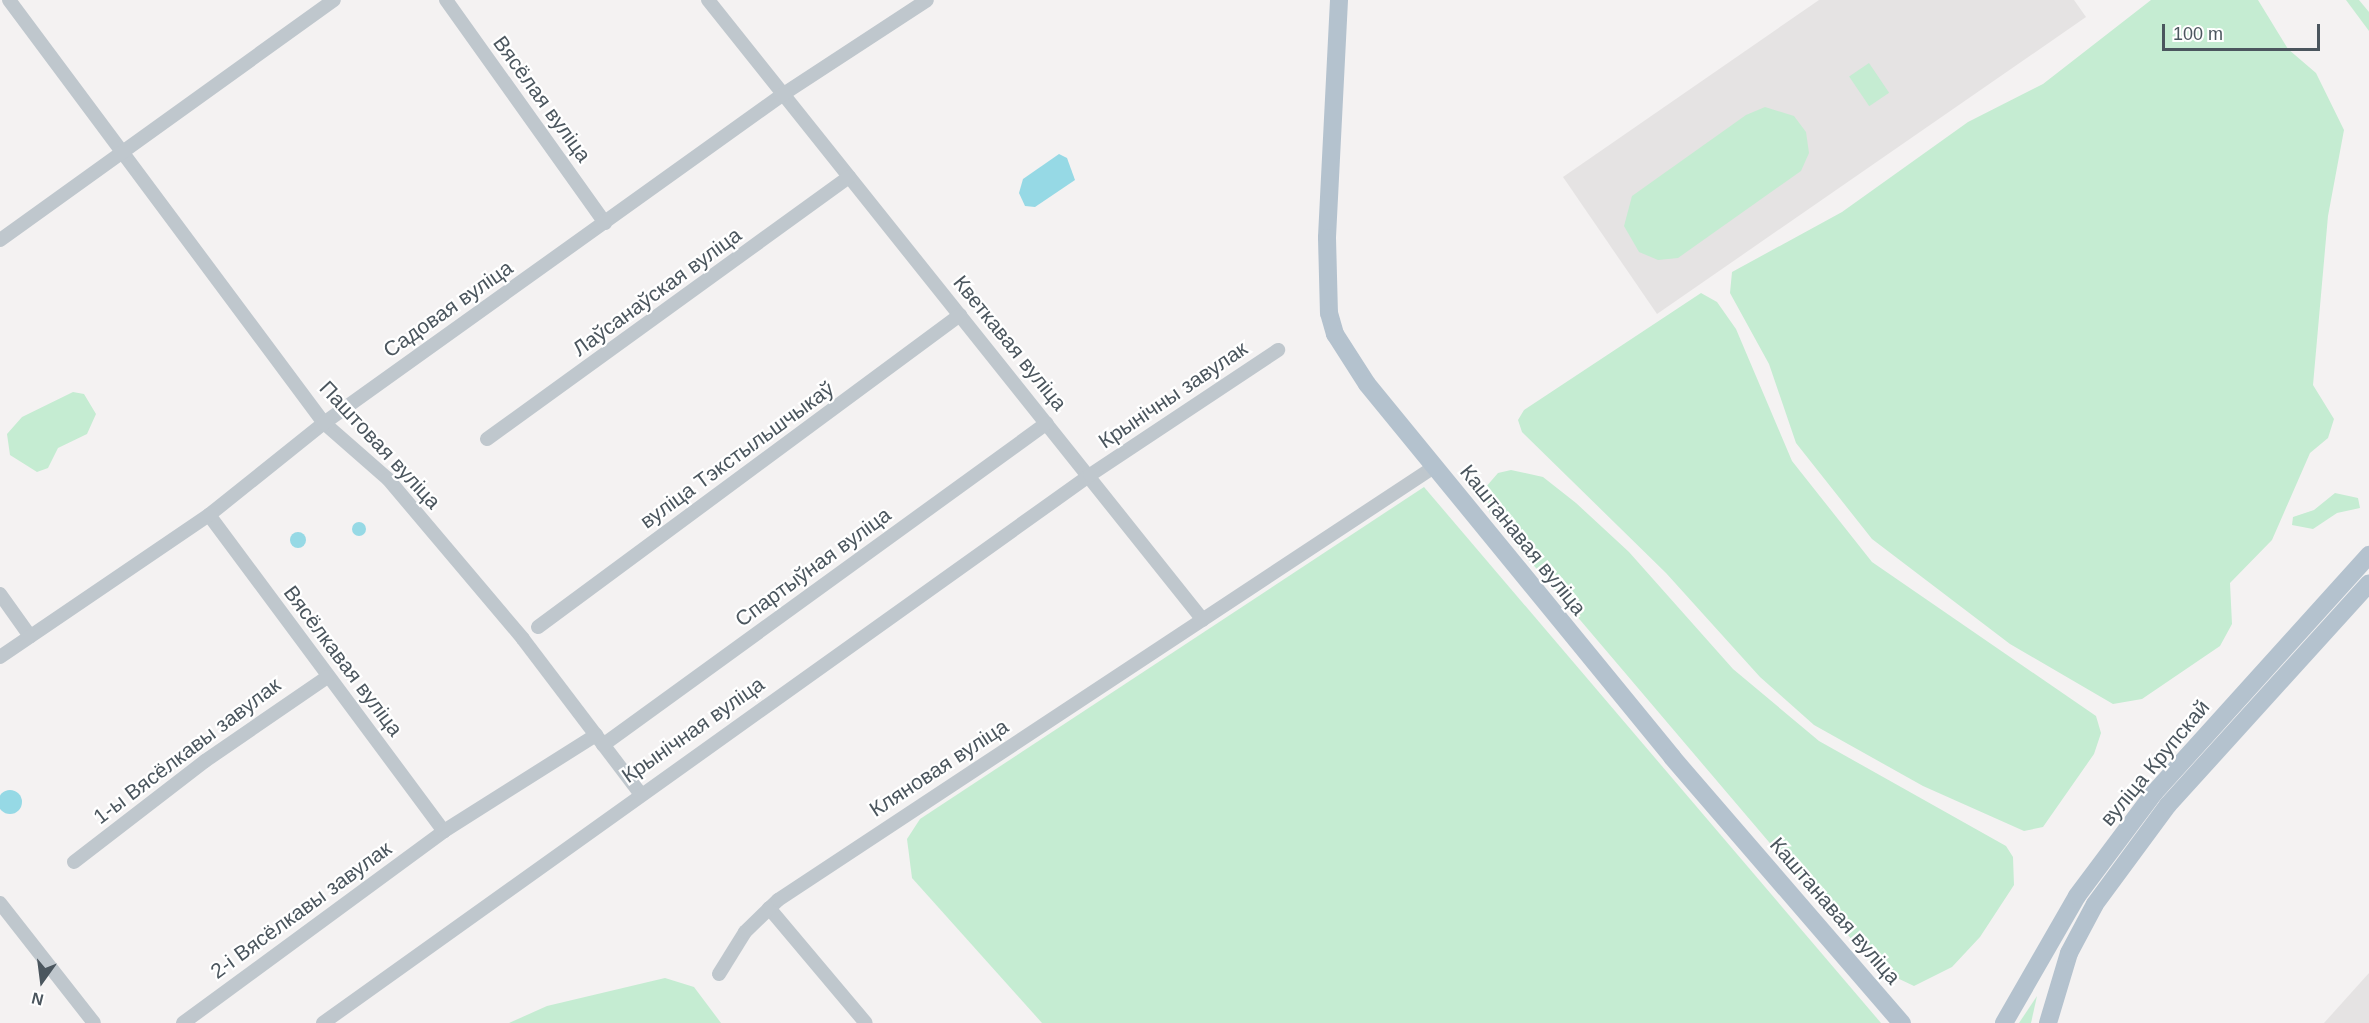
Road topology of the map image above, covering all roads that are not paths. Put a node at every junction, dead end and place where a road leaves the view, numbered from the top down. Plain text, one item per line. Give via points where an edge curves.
1 (9, 0) edge
2 (334, 0) edge
3 (446, 0) edge
4 (708, 0) edge
5 (927, 0) edge
6 (1339, 0) edge
7 (782, 94) junction
8 (120, 150) junction
9 (849, 177) junction
10 (605, 223) junction
11 (0, 240) edge
12 (960, 315) junction
13 (1278, 350) dead end
14 (324, 423) junction
15 (1047, 423) junction
16 (487, 439) dead end
17 (1434, 466) junction
18 (1090, 475) junction
19 (209, 515) junction
20 (2369, 555) edge
21 (2369, 583) edge
22 (0, 594) edge
23 (1203, 620) junction
24 (538, 627) dead end
25 (30, 636) junction
26 (0, 657) edge
27 (327, 677) junction
28 (600, 740) junction
29 (640, 793) junction
30 (444, 831) junction
31 (74, 862) dead end
32 (0, 903) edge
33 (769, 908) junction
34 (719, 974) dead end
35 (94, 1023) edge
36 (183, 1023) edge
37 (323, 1023) edge
38 (866, 1023) edge
39 (1902, 1023) edge
40 (2004, 1023) edge
41 (2048, 1023) edge

1 - 8 street, Паштовая вуліца
2 - 8 street
3 - 10 street, Вясёлая вуліца
4 - 7 street, Кветкавая вуліца
5 - 7 street, Садовая вуліца
6 - 17 main road, Каштанавая вуліца via 1329,313 1335,334 1367,384
7 - 9 street, Кветкавая вуліца
7 - 10 street, Садовая вуліца
8 - 11 street via 104,170
8 - 14 street, Паштовая вуліца
9 - 12 street, Кветкавая вуліца
9 - 16 street, Лаўсанаўская вуліца
10 - 14 street, Садовая вуліца
12 - 15 street, Кветкавая вуліца
12 - 24 street, вуліца Тэкстыльшчыкаў
13 - 18 street, Крынічны завулак
14 - 19 street, Садовая вуліца
14 - 28 street, Паштовая вуліца via 372,460 523,639
15 - 18 street, Кветкавая вуліца
15 - 28 street, Спартыўная вуліца
17 - 23 street, Кляновая вуліца
17 - 39 main road, Каштанавая вуліца via 1672,757
18 - 23 street, Кветкавая вуліца
18 - 29 street, Крынічная вуліца
19 - 25 street, Садовая вуліца
19 - 27 street, Вясёлкавая вуліца
20 - 40 main road, вуліца Крупскай via 2154,793 2077,896
21 - 41 main road, вуліца Крупскай via 2168,805 2095,904 2069,953
22 - 25 street
23 - 33 street, Кляновая вуліца
25 - 26 street, Садовая вуліца
27 - 30 street, Вясёлкавая вуліца
27 - 31 street, 1-ы Вясёлкавы завулак via 205,761
28 - 29 street, Паштовая вуліца
28 - 30 street
29 - 37 street, Крынічная вуліца
30 - 36 street, 2-і Вясёлкавы завулак
32 - 35 street
33 - 34 street, Кляновая вуліца via 745,932
33 - 38 street

